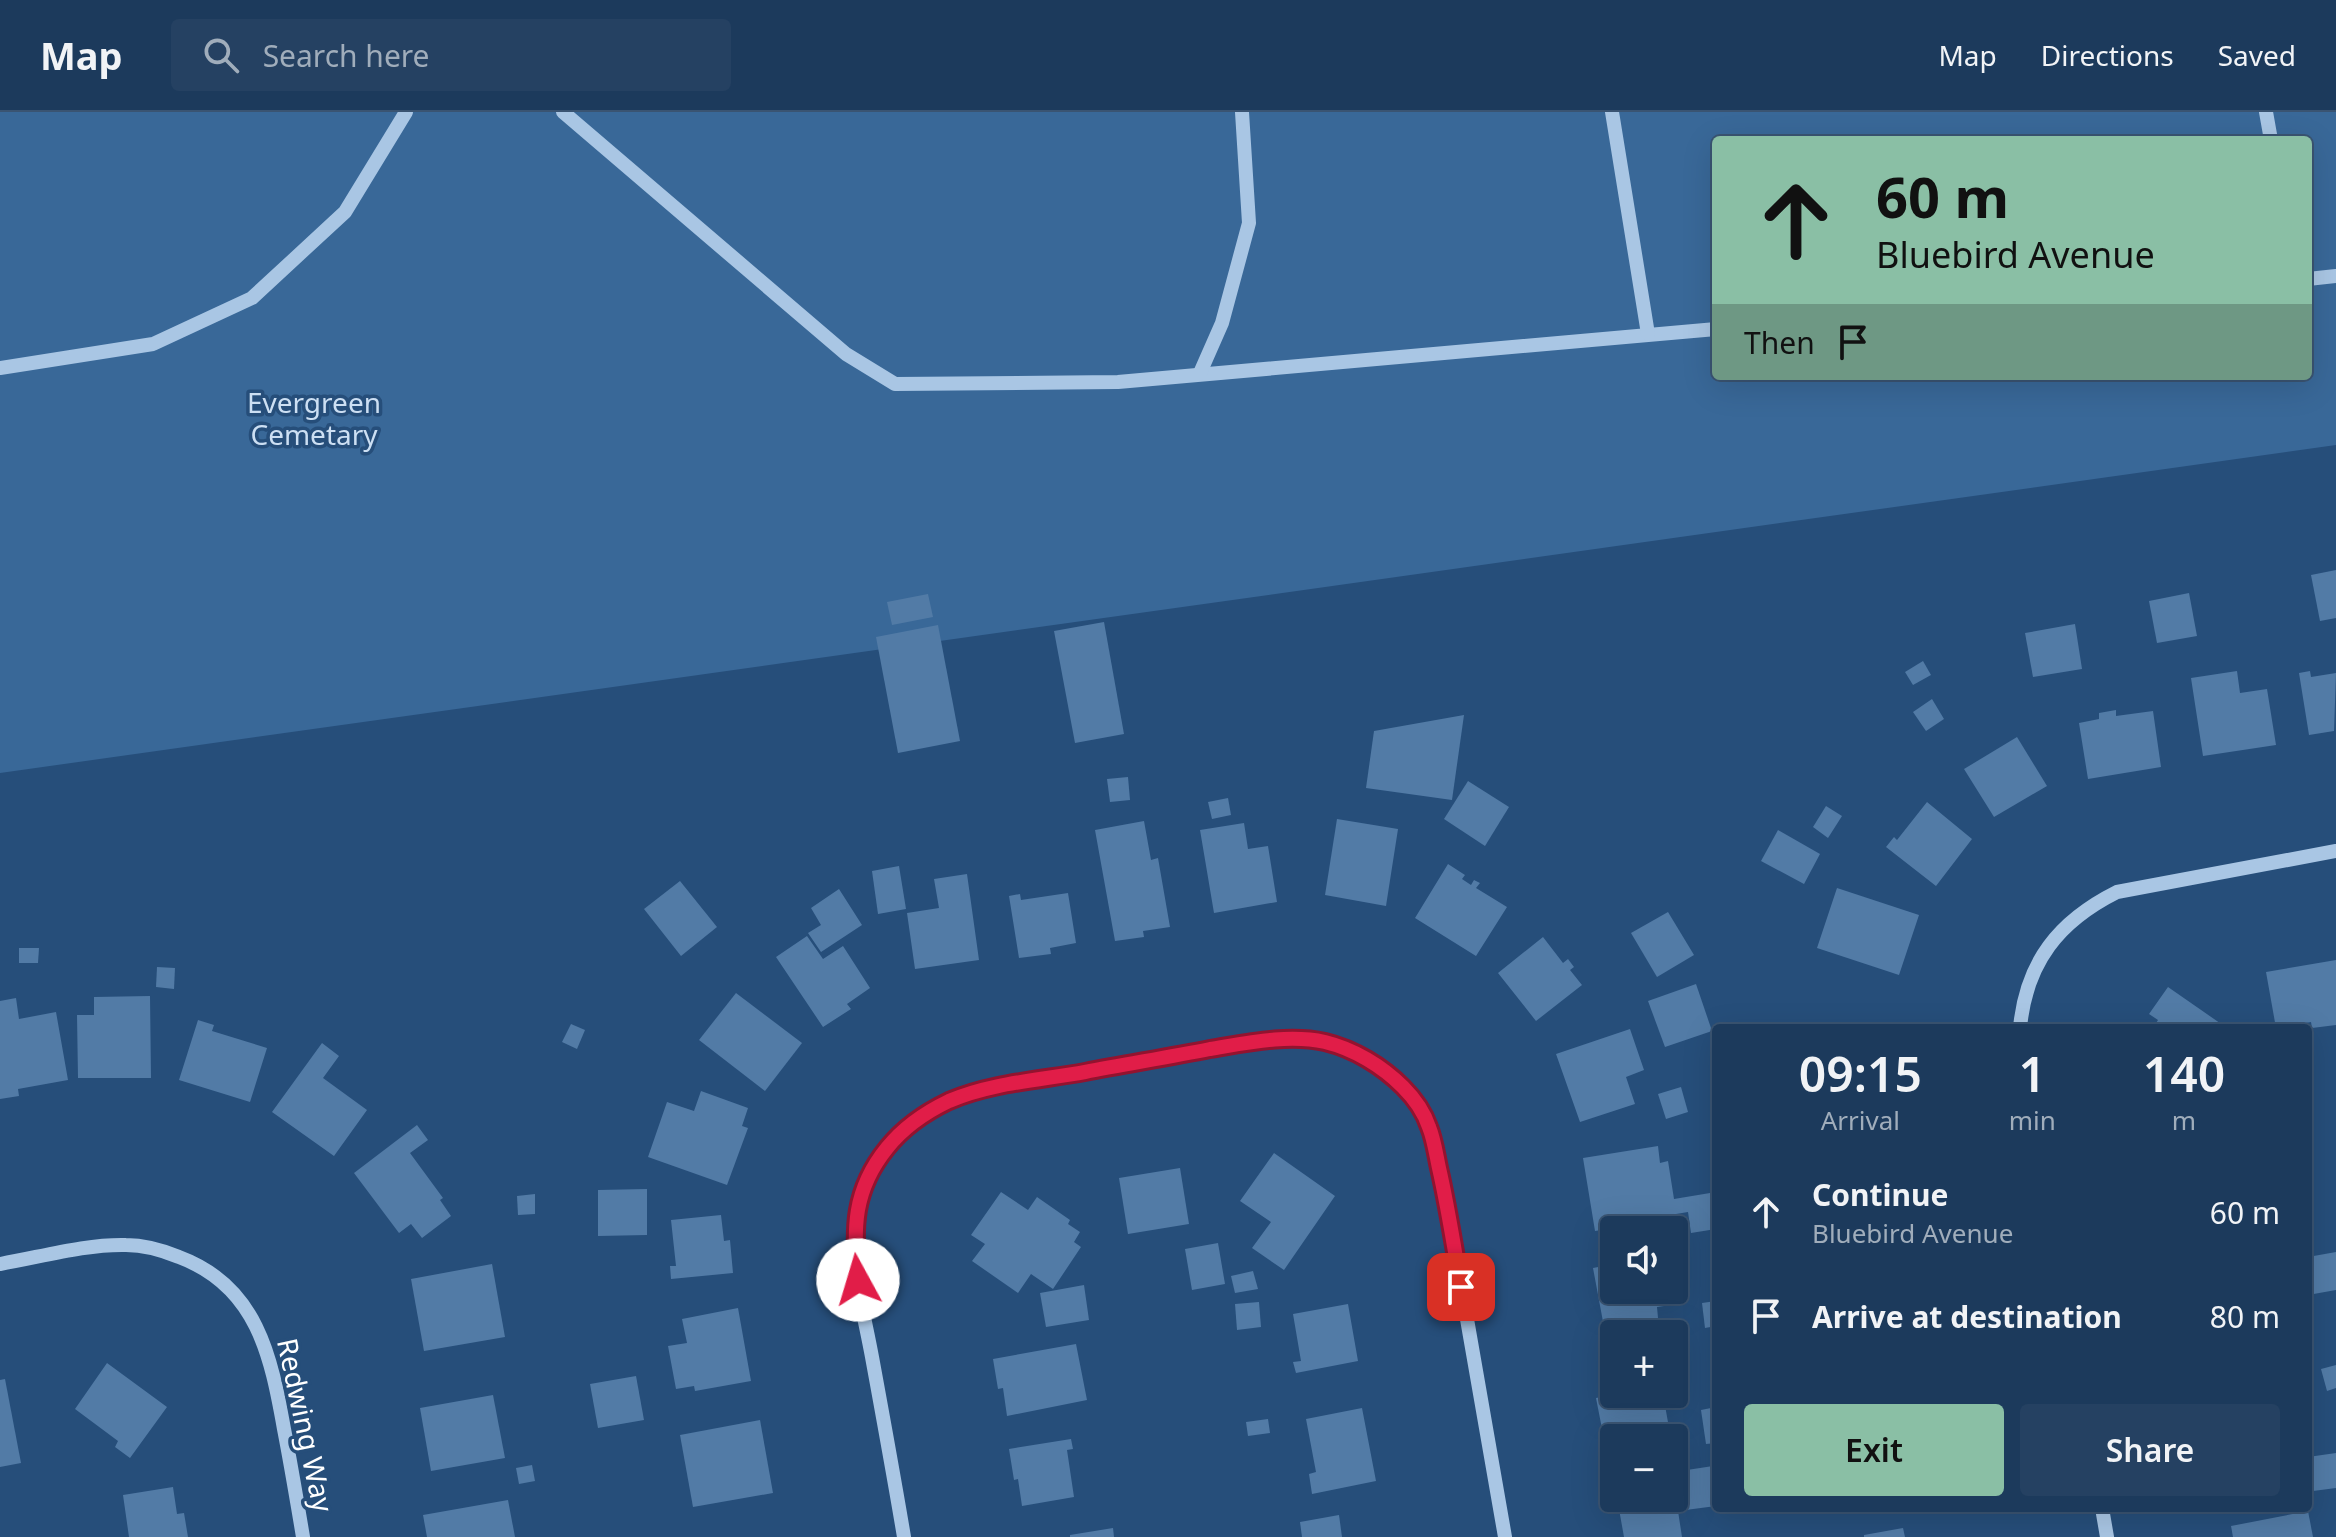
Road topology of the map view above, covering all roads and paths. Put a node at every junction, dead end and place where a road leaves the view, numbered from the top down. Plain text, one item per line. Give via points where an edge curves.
1 (406, 112) edge
2 (563, 112) edge
3 (1242, 112) edge
4 (1612, 112) edge
5 (2266, 112) edge
6 (2270, 136) edge
7 (2336, 276) edge
8 (2312, 279) edge
9 (1712, 329) edge
10 (1648, 334) junction
11 (0, 368) edge
12 (1200, 373) junction
13 (2329, 852) edge
14 (2020, 1024) edge
15 (0, 1264) edge
16 (2103, 1512) edge
17 (303, 1537) edge
18 (904, 1537) edge
19 (1505, 1537) edge
20 (2107, 1537) edge

1 - 11 street via 345,212 252,298 153,344
2 - 12 street via 846,354 895,384 1118,382
3 - 12 street via 1249,223 1222,323
4 - 10 street
5 - 6 street
7 - 8 street
9 - 10 street
10 - 12 street
13 - 14 street via 2117,892 2091,905 2068,922 2034,969
15 - 17 street, Redwing Way via 99,1247 141,1246 197,1264 228,1287 256,1322 270,1356
16 - 20 street
18 - 19 street via 853,1235 862,1191 887,1147 916,1120 986,1090 1293,1038 1325,1042 1383,1069 1405,1088 1430,1127

